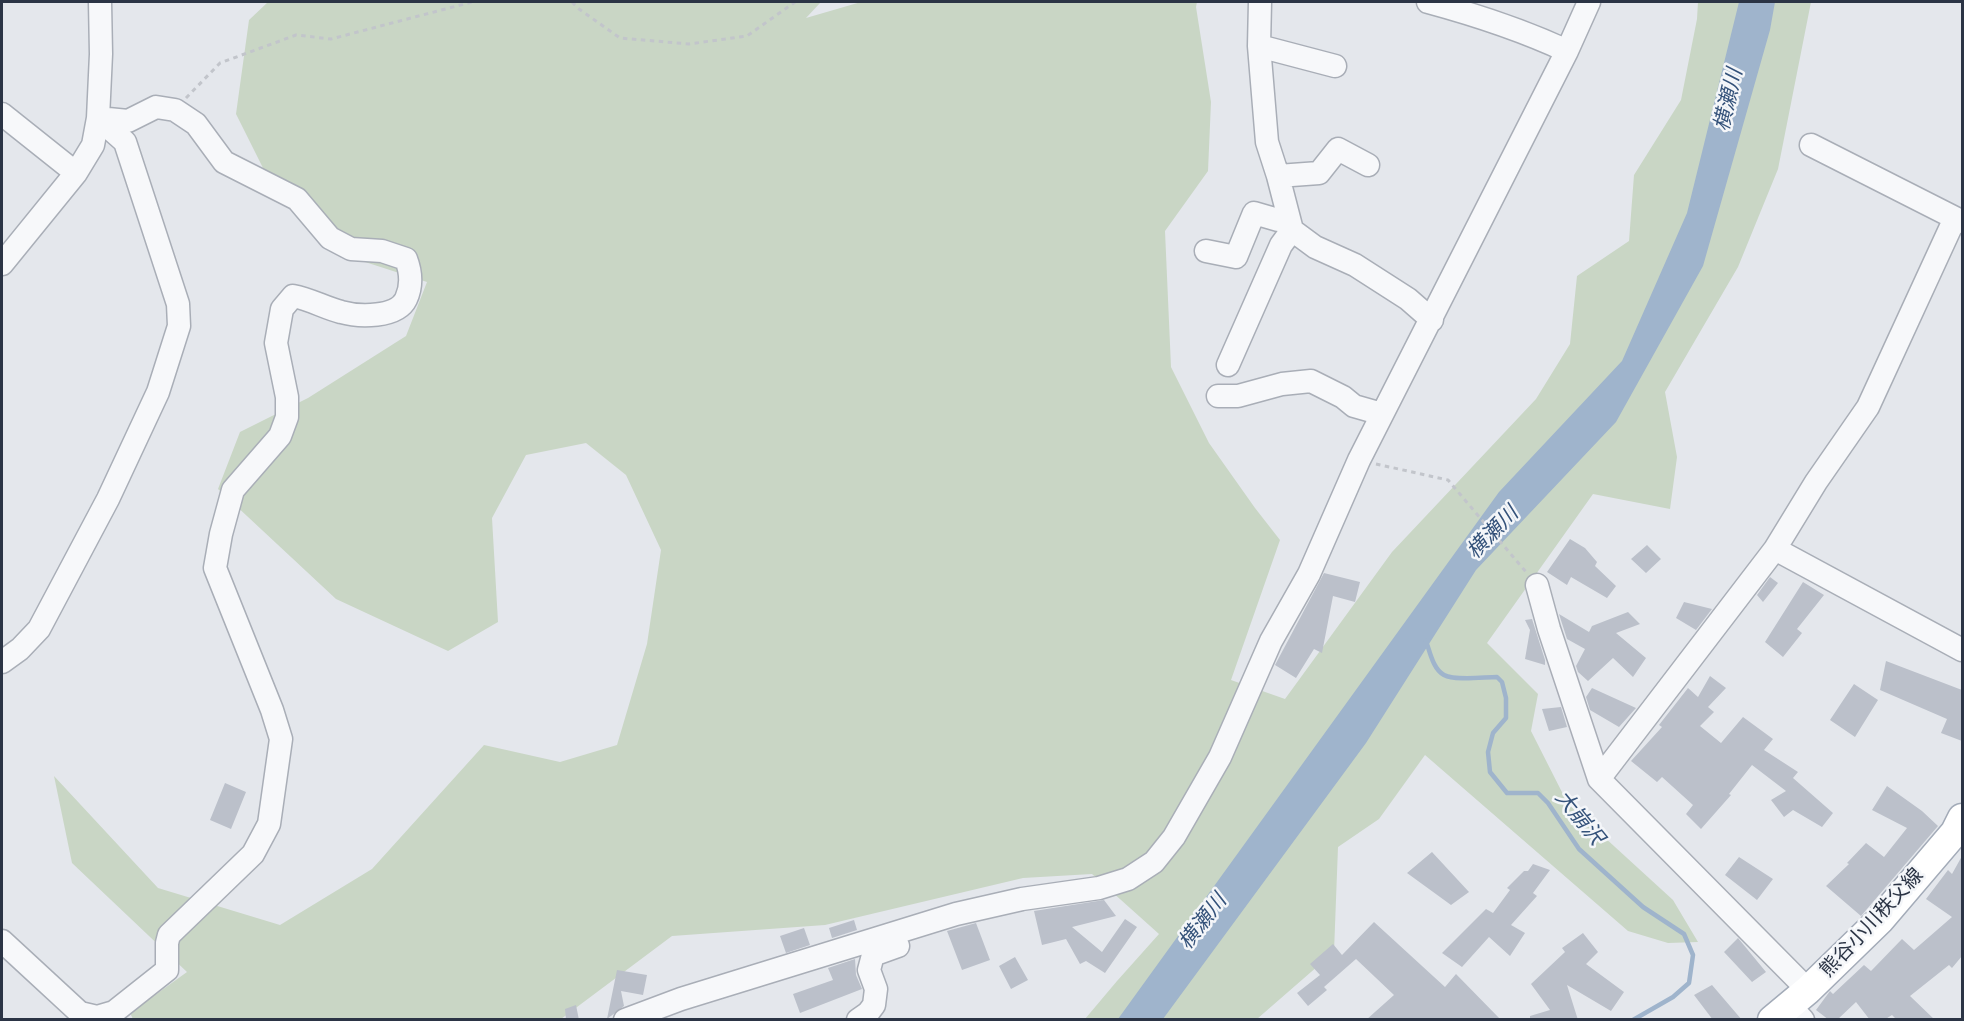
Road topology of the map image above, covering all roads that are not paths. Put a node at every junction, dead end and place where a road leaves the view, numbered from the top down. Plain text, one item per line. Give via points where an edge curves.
1 (100, 2) edge
2 (1260, 2) edge
3 (1428, 2) edge
4 (1589, 2) edge
5 (1259, 46) junction
6 (1567, 51) junction
7 (1335, 66) dead end
8 (2, 114) edge
9 (98, 118) junction
10 (1810, 146) dead end
11 (1368, 165) dead end
12 (76, 173) junction
13 (1278, 176) junction
14 (1958, 220) edge
15 (1290, 224) junction
16 (1206, 251) dead end
17 (2, 264) edge
18 (1432, 320) junction
19 (1228, 365) dead end
20 (1218, 396) dead end
21 (1382, 414) junction
22 (1775, 549) junction
23 (1537, 585) road end
24 (1962, 650) edge
25 (2, 663) edge
26 (1599, 779) junction
27 (1960, 829) edge
28 (922, 926) junction
29 (2, 941) edge
30 (1793, 1009) edge
31 (625, 1020) edge
32 (858, 1020) edge

1 - 9 street
2 - 5 street
3 - 6 street via 1482,17
4 - 6 street
5 - 7 street
5 - 13 street via 1267,142
6 - 18 street
8 - 12 street
9 - 12 street via 93,145
9 - 25 street via 125,142 178,303 179,326 158,392 108,499 39,629
9 - 29 street via 128,120 156,107 175,110 196,124 224,162 297,199 330,238 351,249 382,251 406,259 411,288 404,304 391,312 342,312 293,296 282,309 276,343 287,417 280,436 233,490 215,568 281,739 268,824 253,854 169,934 167,970 114,1012 97,1017 80,1013
10 - 14 street
11 - 13 street via 1338,149 1319,174
12 - 17 street
13 - 15 street
14 - 22 street via 1868,407
15 - 16 street via 1254,213 1236,256
15 - 18 street via 1315,248 1373,276
15 - 19 street
18 - 21 street
20 - 21 street via 1238,396 1311,381 1354,406
21 - 28 street via 1309,574 1271,641 1204,787 1154,862 1128,879 1099,888 1022,899
22 - 24 street
22 - 26 street
23 - 26 street
26 - 30 street
27 - 30 main road, 熊谷小川秩父線 via 1880,920
28 - 31 street
28 - 32 street via 919,939 873,955 869,970 876,989 874,1005

